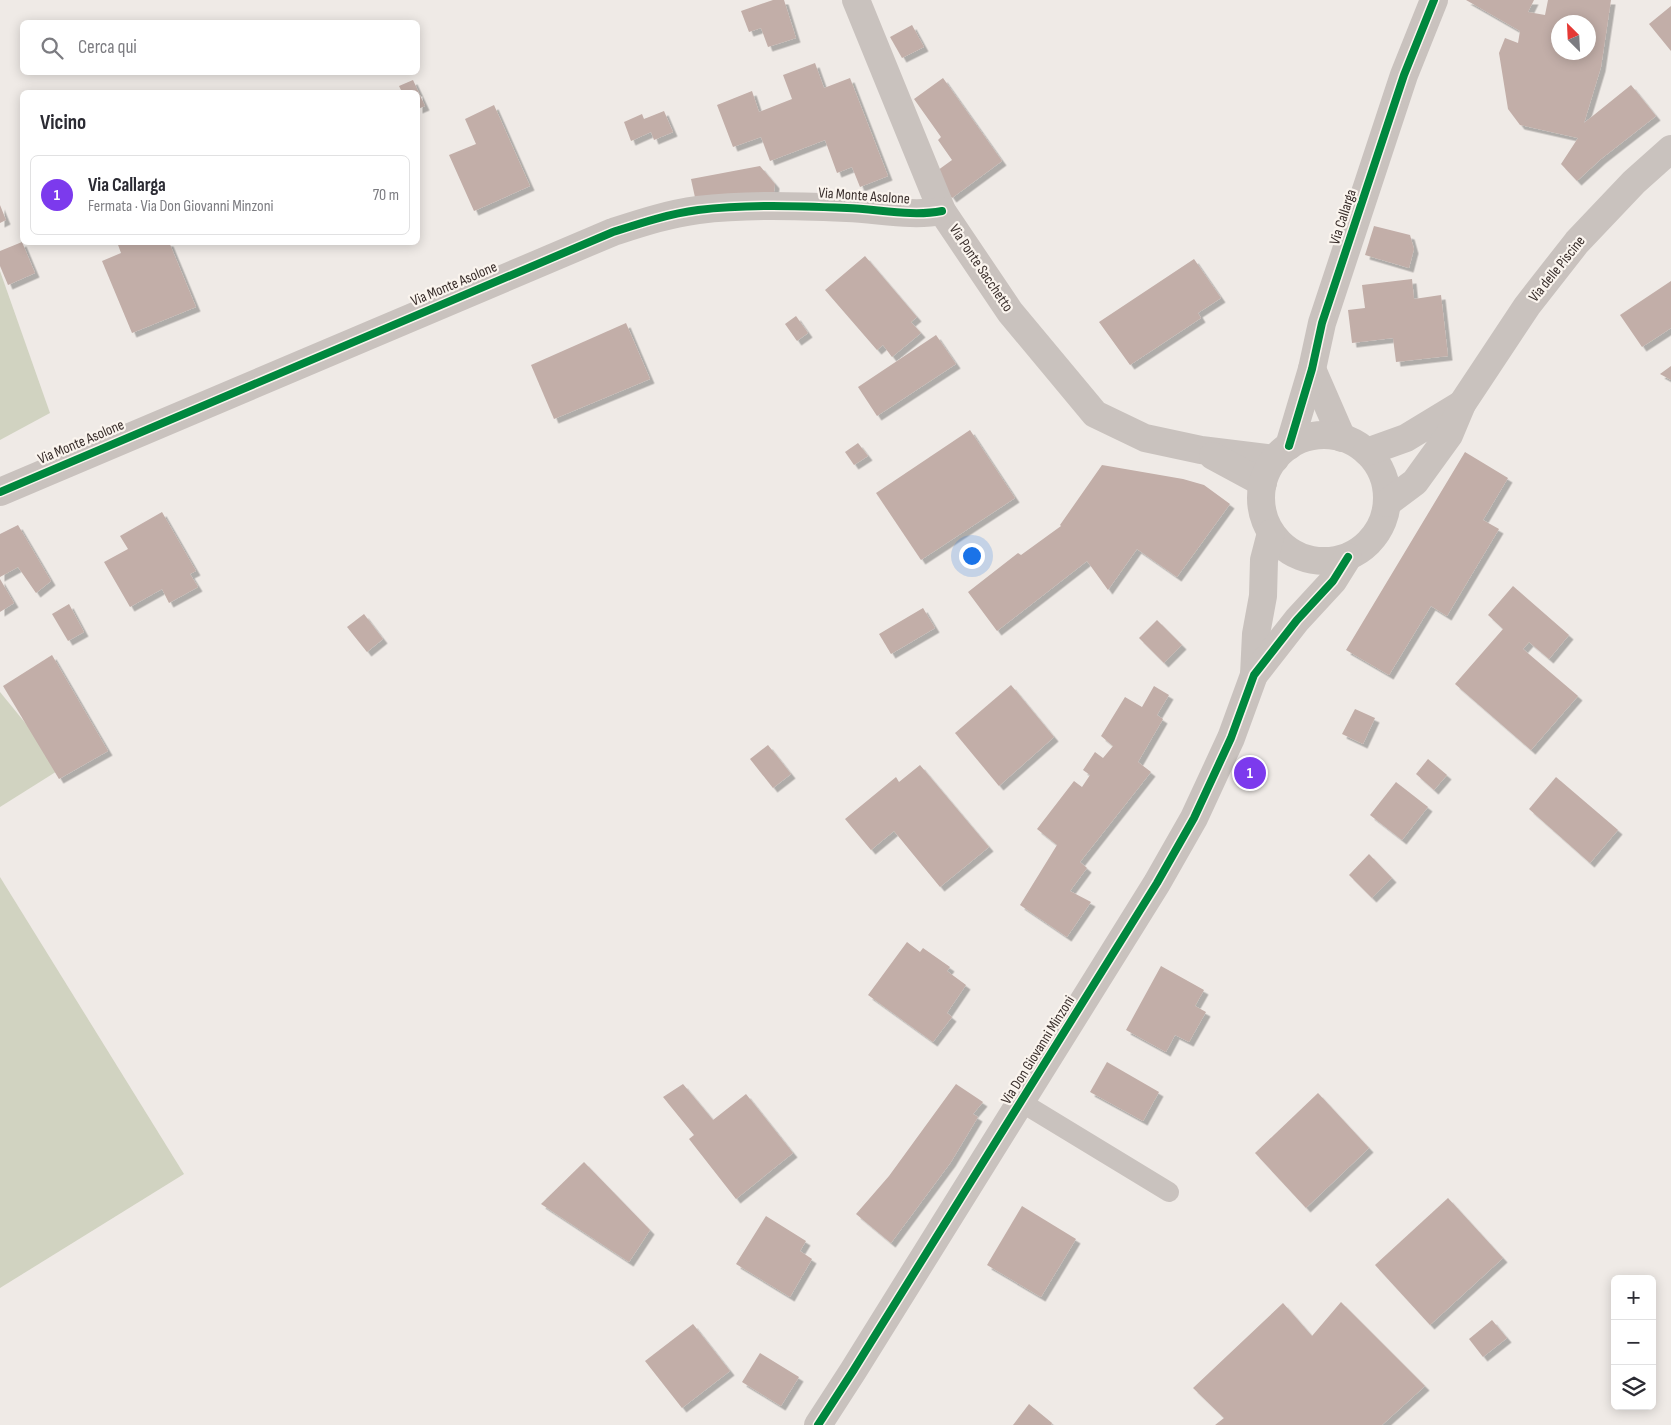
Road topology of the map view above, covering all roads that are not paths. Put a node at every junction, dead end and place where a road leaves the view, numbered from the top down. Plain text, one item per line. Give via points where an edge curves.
1 (856, 0) edge
2 (1434, 0) edge
3 (1671, 149) edge
4 (942, 212) junction
5 (1312, 369) junction
6 (1462, 404) junction
7 (1342, 438) junction
8 (1201, 450) junction
9 (1282, 452) junction
10 (1367, 452) junction
11 (1263, 483) junction
12 (0, 492) edge
13 (1388, 503) junction
14 (1271, 533) junction
15 (1348, 557) junction
16 (1254, 675) junction
17 (1022, 1102) junction
18 (1169, 1192) dead end
19 (818, 1425) edge

1 - 4 street, Via Ponte Sacchetto
2 - 5 street, Via Callarga via 1404,75 1322,324
3 - 6 street, Via delle Piscine via 1634,182 1577,242 1528,306
4 - 8 street, Via Ponte Sacchetto via 1010,312 1096,414 1145,438
4 - 12 street, Via Monte Asolone via 927,214 788,206 698,210 654,219 604,236
5 - 7 street
5 - 9 street, Via Callarga
6 - 10 street, Via delle Piscine via 1406,438
6 - 13 street, Via delle Piscine via 1449,436 1415,482
7 - 9 street via 1324,435 1306,438
7 - 10 street
8 - 9 street, Via Ponte Sacchetto
8 - 11 street, Via Ponte Sacchetto
9 - 11 street
10 - 13 street via 1379,467
11 - 14 street via 1263,517
13 - 15 street via 1377,532 1368,544
14 - 15 street via 1285,548 1305,559 1327,562
14 - 16 street via 1264,560
15 - 16 street via 1334,581
16 - 17 street, Via Don Giovanni Minzoni via 1194,818
17 - 18 lane, Via Don Giovanni Minzoni
17 - 19 street, Via Don Giovanni Minzoni

